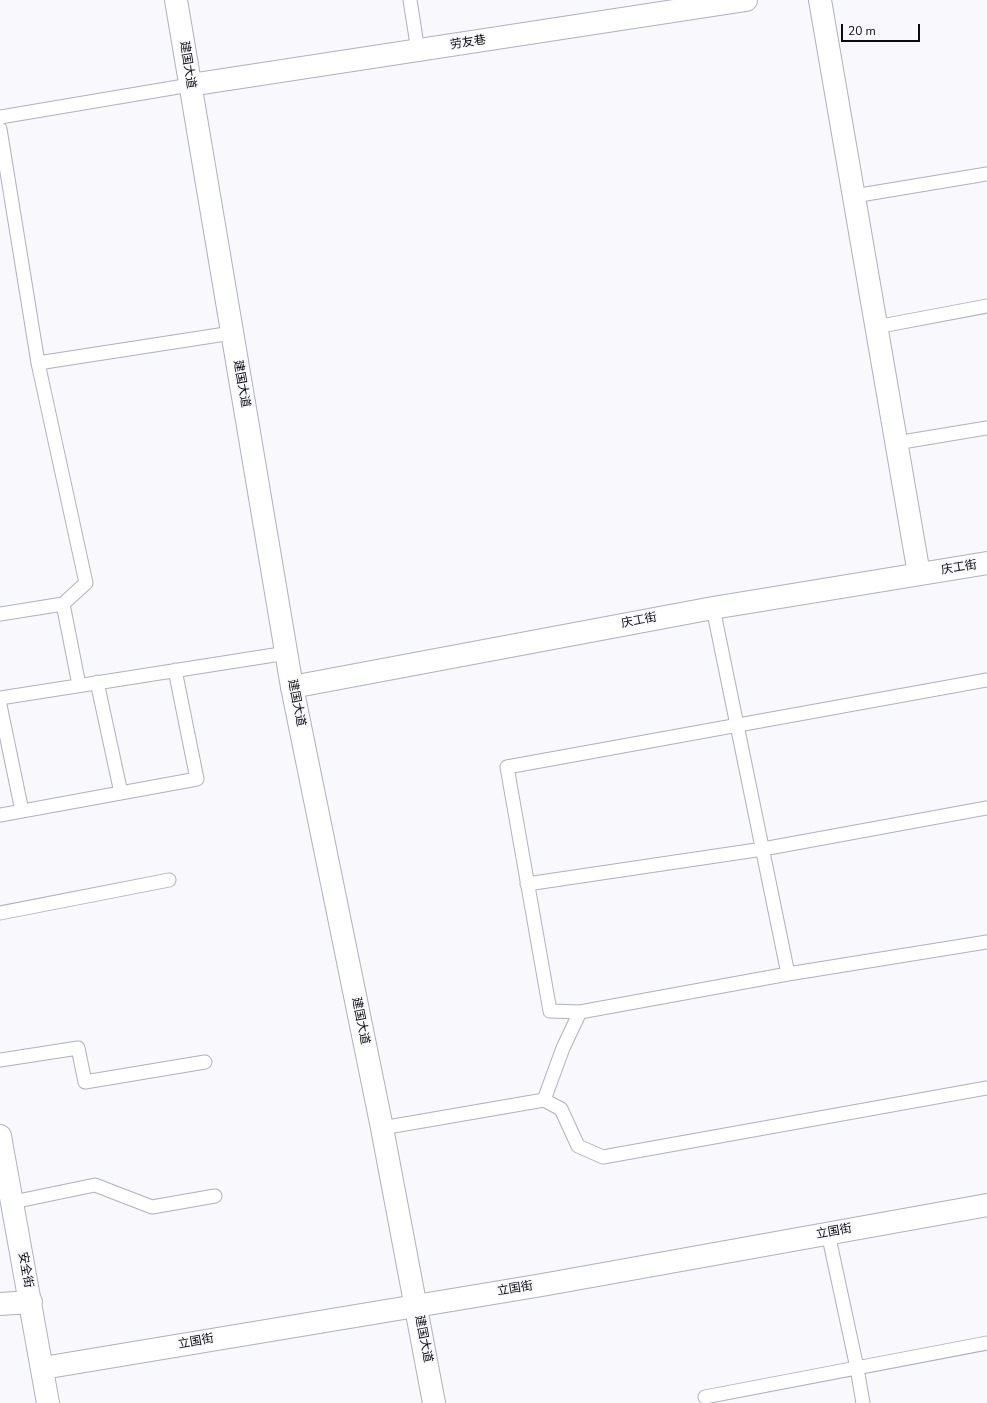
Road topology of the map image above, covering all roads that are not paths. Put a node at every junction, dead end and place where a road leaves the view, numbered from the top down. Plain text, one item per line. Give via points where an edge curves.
1 (176, 0) edge
2 (410, 0) edge
3 (746, 0) edge
4 (820, 0) edge
5 (702, 3) edge
6 (418, 51) junction
7 (190, 85) junction
8 (0, 117) edge
9 (0, 129) edge
10 (987, 174) edge
11 (854, 196) junction
12 (987, 306) edge
13 (876, 327) junction
14 (232, 333) junction
15 (38, 363) junction
16 (987, 428) edge
17 (896, 443) junction
18 (987, 563) edge
19 (919, 574) junction
20 (63, 604) junction
21 (713, 608) junction
22 (0, 614) edge
23 (287, 653) junction
24 (175, 670) junction
25 (987, 680) edge
26 (97, 682) junction
27 (79, 685) junction
28 (292, 687) junction
29 (0, 698) edge
30 (0, 705) edge
31 (736, 726) junction
32 (121, 793) junction
33 (987, 808) edge
34 (22, 811) junction
35 (0, 816) edge
36 (763, 849) junction
37 (169, 880) dead end
38 (528, 884) junction
39 (0, 913) edge
40 (987, 942) edge
41 (788, 974) junction
42 (580, 1012) junction
43 (0, 1060) edge
44 (205, 1062) dead end
45 (987, 1088) edge
46 (544, 1100) junction
47 (382, 1128) junction
48 (0, 1136) edge
49 (215, 1196) dead end
50 (13, 1202) junction
51 (987, 1205) edge
52 (828, 1233) junction
53 (31, 1302) junction
54 (0, 1304) edge
55 (416, 1305) junction
56 (987, 1343) edge
57 (43, 1368) junction
58 (857, 1368) junction
59 (705, 1397) dead end
60 (48, 1403) edge
61 (434, 1403) edge
62 (863, 1403) edge

1 - 7 street, 建国大道
2 - 6 lane
3 - 5 street, 劳友巷
4 - 11 street
5 - 6 street, 劳友巷
6 - 7 street, 劳友巷
7 - 8 lane
7 - 14 street, 建国大道
9 - 15 lane
10 - 11 lane
11 - 13 street
12 - 13 lane
13 - 17 street
14 - 15 lane
14 - 23 street, 建国大道
15 - 20 lane via 86,583
16 - 17 lane
17 - 19 street
18 - 19 street, 庆工街
19 - 21 street, 庆工街
20 - 22 lane
20 - 27 lane
21 - 28 street, 庆工街
21 - 31 lane
23 - 24 lane
23 - 28 street, 建国大道
24 - 26 lane
24 - 32 lane via 197,779
25 - 31 lane
26 - 27 lane
26 - 32 lane
27 - 29 lane
28 - 47 street, 建国大道
30 - 34 lane
31 - 36 lane
31 - 38 lane via 507,767
32 - 34 lane
33 - 36 lane
34 - 35 lane
36 - 38 lane
36 - 41 lane
37 - 39 lane
38 - 42 lane via 550,1010
40 - 41 lane
41 - 42 lane
42 - 46 lane via 563,1048
43 - 44 lane via 78,1048 85,1082
45 - 46 lane via 603,1157 578,1146 561,1109
46 - 47 lane
47 - 55 street, 建国大道
48 - 50 street, 安全街
49 - 50 lane via 152,1207 95,1185
50 - 53 street, 安全街
51 - 52 street, 立国街
52 - 55 street, 立国街
52 - 58 lane
53 - 54 street
53 - 57 street, 安全街
55 - 57 street, 立国街
55 - 61 street, 建国大道
56 - 58 lane
57 - 60 street, 安全街
58 - 59 lane
58 - 62 lane

